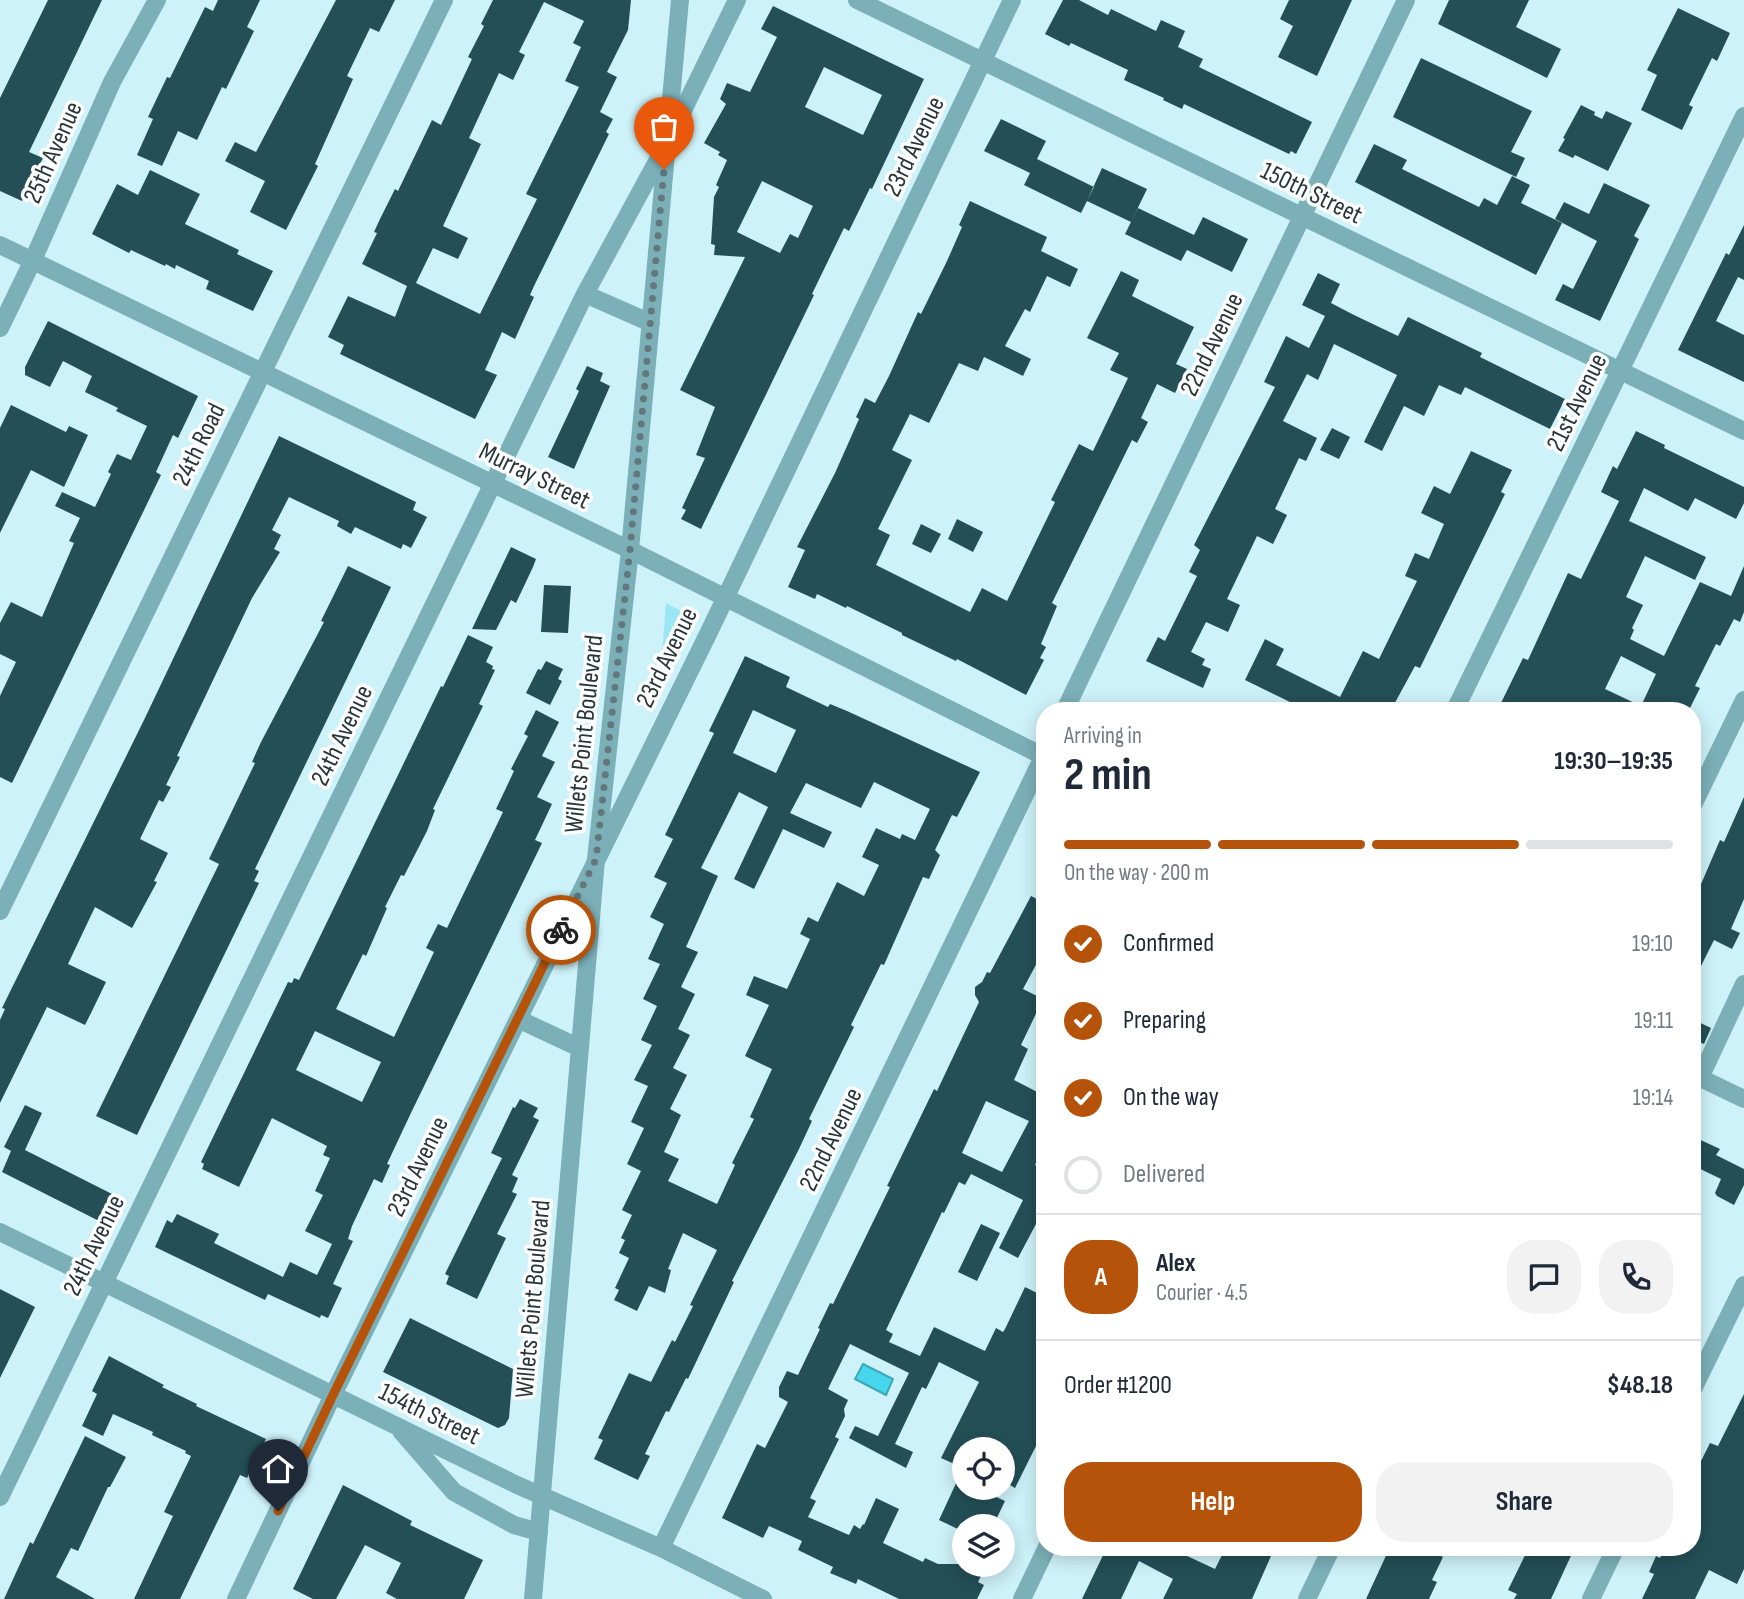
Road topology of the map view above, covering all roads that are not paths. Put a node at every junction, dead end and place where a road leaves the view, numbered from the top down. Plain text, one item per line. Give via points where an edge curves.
1 (157, 0) edge
2 (443, 0) edge
3 (680, 0) edge
4 (737, 0) edge
5 (857, 0) edge
6 (1012, 0) edge
7 (1406, 0) edge
8 (983, 61) junction
9 (1744, 116) edge
10 (667, 143) junction
11 (1301, 216) junction
12 (0, 244) edge
13 (33, 260) junction
14 (585, 294) junction
15 (651, 323) junction
16 (0, 328) edge
17 (1620, 371) junction
18 (262, 372) junction
19 (1744, 431) edge
20 (493, 484) junction
21 (630, 550) junction
22 (724, 597) junction
23 (1744, 700) edge
24 (1069, 702) edge
25 (1459, 702) edge
26 (1036, 751) edge
27 (1036, 772) edge
28 (1701, 788) edge
29 (596, 859) junction
30 (0, 911) edge
31 (1744, 984) edge
32 (518, 1019) junction
33 (580, 1048) junction
34 (1701, 1066) edge
35 (1701, 1078) edge
36 (1744, 1099) edge
37 (0, 1232) edge
38 (103, 1284) junction
39 (1744, 1285) edge
40 (1701, 1373) edge
41 (333, 1395) junction
42 (396, 1425) junction
43 (542, 1496) junction
44 (0, 1497) edge
45 (539, 1532) junction
46 (661, 1548) junction
47 (1043, 1556) edge
48 (1328, 1556) edge
49 (1612, 1556) edge
50 (236, 1599) edge
51 (533, 1599) edge
52 (763, 1599) edge
53 (1022, 1599) edge
54 (1307, 1599) edge
55 (1591, 1599) edge

1 - 13 street, 25th Avenue via 112,82
2 - 18 street, 24th Road
3 - 10 street, Willets Point Boulevard
4 - 10 street, 24th Avenue
5 - 8 street, 150th Street
6 - 8 street, 23rd Avenue
7 - 11 street, 22nd Avenue
8 - 11 street, 150th Street
8 - 22 street, 23rd Avenue
9 - 17 street, 21st Avenue
10 - 14 street, 24th Avenue
10 - 15 street, Willets Point Boulevard
11 - 17 street, 150th Street
11 - 24 street, 22nd Avenue
12 - 13 street, Murray Street
13 - 16 street, 25th Avenue
13 - 18 street, Murray Street
14 - 15 street
14 - 20 street, 24th Avenue
15 - 21 street, Willets Point Boulevard
17 - 19 street, 150th Street
17 - 25 street, 21st Avenue
18 - 20 street, Murray Street
18 - 30 street, 24th Road
20 - 21 street, Murray Street
20 - 38 street, 24th Avenue
21 - 22 street, Murray Street
21 - 29 street, Willets Point Boulevard
22 - 26 street, Murray Street
22 - 29 street, 23rd Avenue
23 - 28 street
27 - 46 street, 22nd Avenue
29 - 32 street, 23rd Avenue
29 - 33 street, Willets Point Boulevard
31 - 34 street
32 - 33 street
32 - 41 street, 23rd Avenue
33 - 43 street, Willets Point Boulevard
35 - 36 street
37 - 38 street, 154th Street
38 - 41 street, 154th Street
38 - 44 street, 24th Avenue
39 - 40 street
41 - 42 street, 154th Street
41 - 50 street, 23rd Avenue
42 - 43 street, 154th Street
42 - 45 street via 454,1492 514,1525
43 - 45 street, Willets Point Boulevard
43 - 46 street, 154th Street
45 - 51 street, Willets Point Boulevard
46 - 52 street, 154th Street
47 - 53 street
48 - 54 street
49 - 55 street

